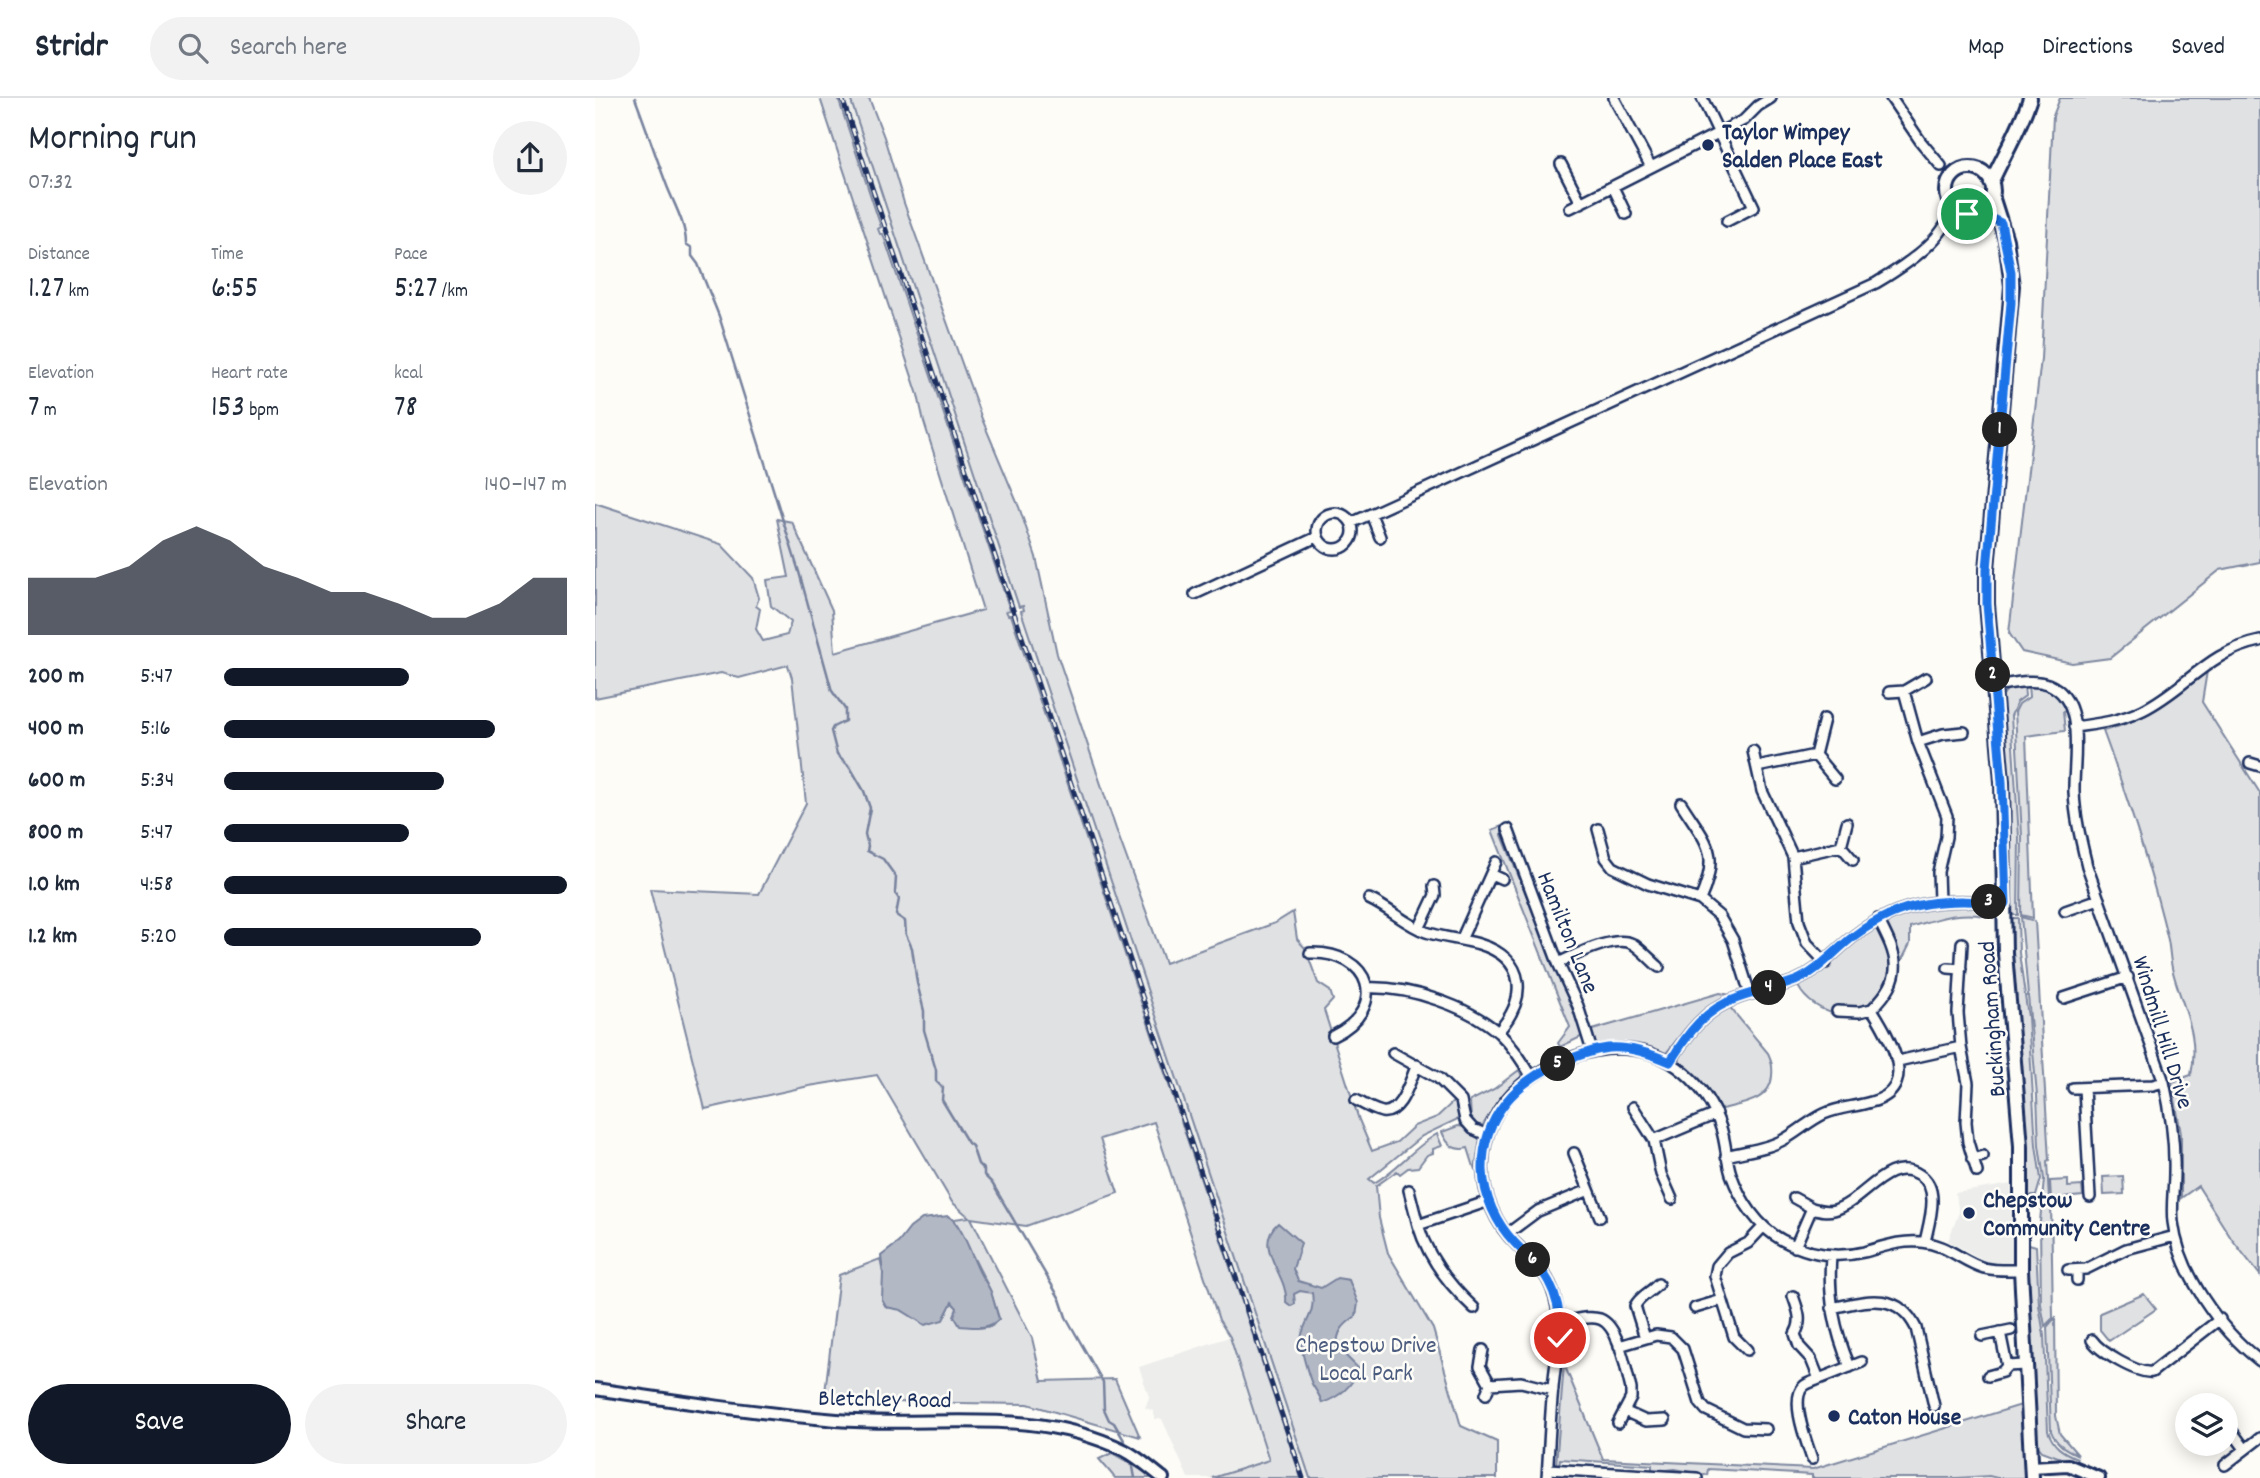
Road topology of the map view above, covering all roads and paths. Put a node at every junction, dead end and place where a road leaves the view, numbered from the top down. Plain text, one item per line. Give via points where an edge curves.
1 (1702, 98) edge
2 (1771, 98) edge
3 (1891, 98) edge
4 (2030, 98) edge
5 (1616, 99) edge
6 (1719, 132) junction
7 (2002, 157) junction
8 (1561, 164) dead end
9 (1941, 166) dead end
10 (1651, 167) junction
11 (1975, 169) junction
12 (1613, 187) junction
13 (1991, 190) junction
14 (1581, 202) junction
15 (1949, 202) junction
16 (1570, 208) dead end
17 (1978, 212) junction
18 (1962, 213) junction
19 (1626, 214) dead end
20 (1948, 219) junction
21 (1727, 221) dead end
22 (2001, 223) junction
23 (1370, 514) junction
24 (1352, 523) junction
25 (1317, 537) junction
26 (1380, 537) dead end
27 (1195, 594) dead end
28 (2260, 641) edge
29 (1926, 678) dead end
30 (1994, 686) junction
31 (1904, 691) junction
32 (1889, 692) dead end
33 (1825, 719) dead end
34 (2074, 727) junction
35 (1964, 732) dead end
36 (1918, 742) junction
37 (1753, 751) dead end
38 (1815, 755) junction
39 (1757, 767) junction
40 (1835, 779) dead end
41 (1681, 803) dead end
42 (1847, 823) dead end
43 (1508, 829) dead end
44 (1598, 829) dead end
45 (1841, 846) junction
46 (1794, 857) junction
47 (1853, 860) dead end
48 (1496, 862) dead end
49 (1491, 874) junction
50 (1502, 879) dead end
51 (1434, 886) dead end
52 (1370, 899) dead end
53 (2099, 899) junction
54 (1700, 900) junction
55 (1939, 901) junction
56 (2006, 903) junction
57 (1390, 909) junction
58 (2065, 911) dead end
59 (1878, 919) junction
60 (1385, 920) dead end
61 (1419, 929) junction
62 (1461, 940) junction
63 (1962, 943) dead end
64 (1345, 947) dead end
65 (1310, 953) dead end
66 (1341, 956) junction
67 (1558, 962) junction
68 (1826, 963) junction
69 (1659, 967) dead end
70 (1948, 968) dead end
71 (1961, 969) junction
72 (2128, 977) junction
73 (1367, 988) junction
74 (1750, 994) junction
75 (2064, 998) dead end
76 (1872, 1009) junction
77 (1837, 1011) dead end
78 (1498, 1032) junction
79 (1333, 1036) dead end
80 (1961, 1047) junction
81 (1592, 1051) junction
82 (1393, 1053) dead end
83 (1898, 1061) junction
84 (1670, 1062) junction
85 (1417, 1065) junction
86 (1532, 1077) junction
87 (2164, 1082) junction
88 (2073, 1088) dead end
89 (2084, 1088) junction
90 (1356, 1100) dead end
91 (1633, 1107) dead end
92 (1716, 1114) junction
93 (1487, 1135) junction
94 (1654, 1140) junction
95 (1574, 1153) dead end
96 (1726, 1156) junction
97 (1983, 1156) dead end
98 (1972, 1159) junction
99 (1977, 1172) dead end
100 (1409, 1190) dead end
101 (1589, 1190) junction
102 (2093, 1190) dead end
103 (1794, 1198) dead end
104 (1672, 1199) dead end
105 (1489, 1201) junction
106 (1812, 1208) junction
107 (1599, 1217) dead end
108 (1418, 1225) junction
109 (1763, 1227) junction
110 (1507, 1234) junction
111 (2175, 1236) junction
112 (1925, 1242) junction
113 (1795, 1247) junction
114 (1831, 1256) junction
115 (2021, 1270) junction
116 (2077, 1280) dead end
117 (1658, 1284) dead end
118 (1793, 1295) dead end
119 (1722, 1300) junction
120 (1474, 1308) dead end
121 (1695, 1308) dead end
122 (1832, 1308) junction
123 (2220, 1319) junction
124 (1560, 1322) junction
125 (2011, 1330) dead end
126 (2000, 1332) junction
127 (1982, 1336) dead end
128 (1645, 1338) junction
129 (2092, 1340) dead end
130 (1619, 1346) junction
131 (1483, 1350) dead end
132 (1747, 1350) dead end
133 (2260, 1361) edge
134 (1862, 1362) dead end
135 (2025, 1365) junction
136 (2007, 1366) junction
137 (1850, 1367) junction
138 (1988, 1376) dead end
139 (1819, 1379) junction
140 (1490, 1384) junction
141 (595, 1389) edge
142 (1553, 1390) junction
143 (1486, 1394) dead end
144 (1934, 1406) dead end
145 (1624, 1411) junction
146 (1665, 1420) dead end
147 (1618, 1423) dead end
148 (1766, 1429) dead end
149 (2260, 1438) edge
150 (2238, 1439) edge
151 (2245, 1449) junction
152 (1812, 1459) dead end
153 (2225, 1465) dead end
154 (2031, 1472) edge
155 (1547, 1474) edge
156 (1647, 1476) edge
157 (1163, 1478) edge
158 (1697, 1478) edge
159 (2099, 1478) edge

1 - 6 street
2 - 6 street via 1744,120
3 - 9 street
4 - 7 main road via 2020,128
5 - 10 street
6 - 10 street
6 - 21 street via 1753,207
7 - 11 main road
7 - 13 main road
8 - 14 street
10 - 12 street
11 - 13 main road via 1986,176
11 - 15 main road via 1952,176 1947,186
12 - 14 street
12 - 19 street
13 - 17 main road via 1987,206
13 - 22 main road, Buckingham Road
14 - 16 street
15 - 18 main road
15 - 20 street
17 - 18 main road
17 - 22 main road
18 - 20 street
20 - 23 street via 1918,254 1876,283
22 - 30 main road, Buckingham Road via 2012,286 1987,569
23 - 24 street
23 - 26 street
24 - 25 street via 1337,512 1325,515 1317,525
24 - 25 street via 1350,540 1342,548 1325,546
25 - 27 street
28 - 34 street via 2221,654 2144,710 2115,721
29 - 31 street
30 - 34 street, Windmill Hill Drive via 2049,685 2067,700
30 - 56 main road, Buckingham Road
31 - 32 street
31 - 36 street
33 - 38 street
34 - 53 street, Windmill Hill Drive via 2078,831
35 - 36 street
36 - 55 street via 1947,816 1938,872
37 - 39 street
38 - 39 street
38 - 40 street
39 - 46 street via 1762,791
41 - 54 street via 1711,858 1710,876
42 - 45 street
43 - 67 street, Hamilton Lane
44 - 54 street via 1613,867
45 - 46 street
45 - 47 street
46 - 68 street via 1799,922 1807,943
48 - 49 street
49 - 50 street
49 - 62 street
51 - 61 street
52 - 57 street
53 - 58 street
53 - 72 street, Windmill Hill Drive
54 - 74 street via 1719,916 1733,940
55 - 56 street
55 - 59 street via 1906,907
56 - 115 main road, Buckingham Road via 2005,953 2021,1146
57 - 60 street
57 - 61 street
59 - 68 street
59 - 76 street via 1889,940 1896,976
61 - 62 street
62 - 78 street via 1495,951 1516,972 1519,998
63 - 71 street
64 - 66 street
65 - 66 street
66 - 73 street via 1353,964
67 - 69 street via 1622,940
67 - 81 street, Hamilton Lane
68 - 74 street via 1795,981
70 - 71 street
71 - 80 street
72 - 75 street
72 - 87 street, Windmill Hill Drive
73 - 78 street via 1394,989 1445,1003
73 - 79 street via 1366,1003 1353,1032
74 - 84 street via 1719,1006 1693,1027
76 - 77 street
76 - 83 street
78 - 86 street
80 - 83 street
80 - 98 street
81 - 84 street via 1633,1049
81 - 86 street
82 - 85 street
83 - 96 street via 1893,1088 1884,1097 1828,1112 1772,1145
84 - 92 street via 1699,1086
85 - 90 street via 1391,1111 1381,1112
85 - 93 street via 1461,1101 1473,1129
86 - 93 street via 1504,1102
87 - 89 street
87 - 111 street, Windmill Hill Drive via 2174,1144
88 - 89 street
89 - 102 street
91 - 94 street
92 - 94 street
92 - 96 street
93 - 105 street via 1483,1168
94 - 104 street
95 - 101 street
96 - 109 street via 1743,1199
97 - 98 street
98 - 99 street
100 - 108 street
101 - 107 street
101 - 110 street via 1538,1211
103 - 106 street
105 - 108 street
105 - 110 street
106 - 112 street via 1833,1210 1894,1171 1911,1171 1925,1179 1932,1195
106 - 113 street
108 - 120 street via 1427,1250 1447,1280
109 - 113 street
109 - 119 street via 1717,1266
110 - 124 street via 1548,1280
111 - 116 street via 2142,1243 2086,1269 2072,1270
111 - 123 street, Windmill Hill Drive via 2184,1267
112 - 114 street via 1894,1243
112 - 115 street via 1985,1268
113 - 114 street
114 - 122 street
115 - 135 main road, Buckingham Road
117 - 128 street via 1635,1306
118 - 139 street via 1800,1317 1795,1335
119 - 121 street
119 - 132 street via 1734,1337
122 - 137 street
122 - 144 street via 1867,1300 1902,1308 1916,1328
123 - 129 street via 2152,1372 2143,1373
123 - 133 street, Windmill Hill Drive
124 - 130 street via 1600,1319 1610,1325
124 - 142 street
125 - 126 street
126 - 127 street
126 - 136 street
128 - 130 street
128 - 148 street via 1664,1335 1678,1342 1706,1410 1743,1429
130 - 145 street via 1631,1389
131 - 140 street via 1480,1366
134 - 137 street
135 - 136 street
135 - 154 main road, Buckingham Road
136 - 138 street via 2002,1373
137 - 139 street
139 - 152 street via 1804,1386 1798,1404
140 - 142 street via 1521,1382
140 - 143 street
141 - 157 street, Bletchley Road via 841,1420 1008,1421 1069,1429 1126,1451
142 - 155 street
145 - 146 street via 1646,1421
145 - 147 street
149 - 151 street
150 - 151 street
151 - 153 street
154 - 159 street via 2068,1465
155 - 156 street
156 - 158 street

